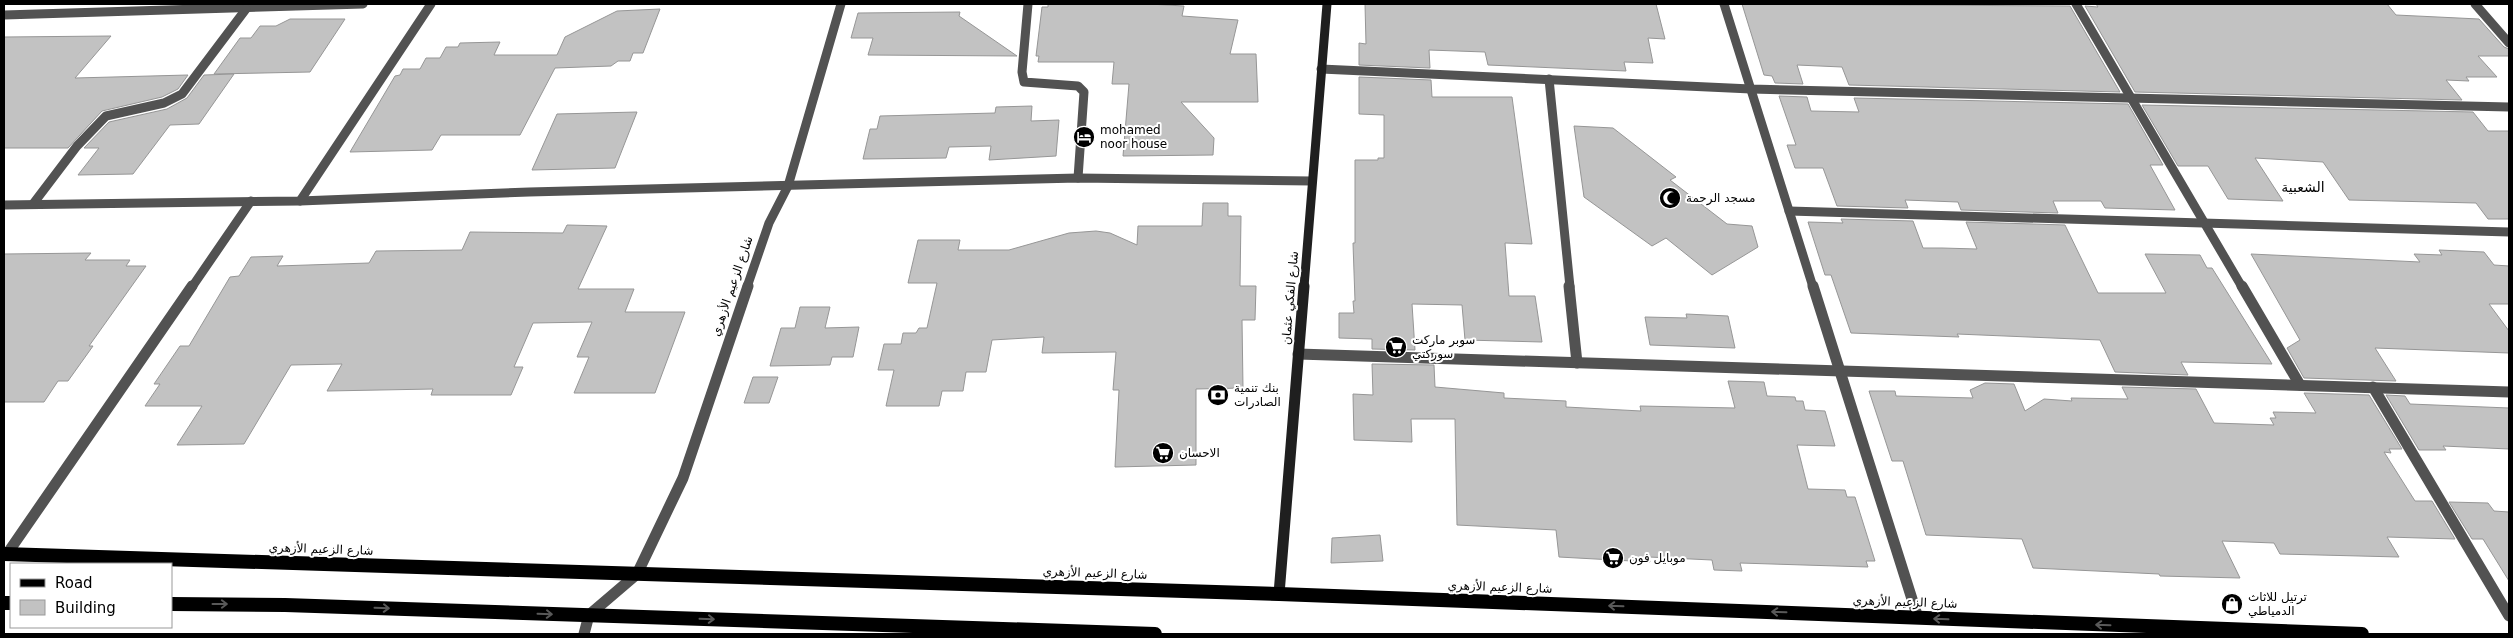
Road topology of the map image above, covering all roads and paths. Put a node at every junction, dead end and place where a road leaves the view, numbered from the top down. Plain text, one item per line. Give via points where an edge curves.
1 (105, 4) edge
2 (363, 4) edge
3 (431, 4) edge
4 (841, 4) edge
5 (1028, 4) edge
6 (1327, 4) edge
7 (1724, 4) edge
8 (2076, 4) edge
9 (2475, 4) edge
10 (306, 5) edge
11 (246, 10) junction
12 (98, 12) junction
13 (4, 14) edge
14 (2509, 43) edge
15 (1321, 69) junction
16 (1549, 80) junction
17 (1751, 89) junction
18 (2131, 98) junction
19 (2509, 107) edge
20 (1078, 178) junction
21 (1312, 181) junction
22 (788, 186) junction
23 (250, 201) junction
24 (300, 201) junction
25 (33, 204) junction
26 (4, 205) edge
27 (1789, 211) junction
28 (2205, 223) junction
29 (2509, 232) edge
30 (1298, 354) junction
31 (1577, 363) junction
32 (1840, 371) junction
33 (2300, 385) junction
34 (2373, 388) junction
35 (2509, 392) edge
36 (6, 554) edge
37 (637, 574) junction
38 (1279, 594) junction
39 (172, 604) edge
40 (589, 615) junction
41 (2509, 616) edge
42 (1918, 618) junction
43 (584, 634) edge
44 (1155, 634) edge
45 (2362, 634) edge

1 - 12 street
2 - 10 street
3 - 24 street
4 - 22 street, شارع الزعيم الأزهري
5 - 20 street via 1022,72 1024,82 1078,86 1084,92
6 - 15 street, شارع الفكي عثمان
7 - 17 street
8 - 18 street
9 - 14 street
10 - 11 street
11 - 12 street
11 - 25 street via 182,94 164,102 106,116 77,146
12 - 13 street
15 - 16 street
15 - 21 street, شارع الفكي عثمان
16 - 17 street
16 - 31 street
17 - 18 street
17 - 27 street
18 - 19 street
18 - 28 street
20 - 21 street
20 - 22 street
21 - 30 street, شارع الفكي عثمان
22 - 24 street
22 - 37 street, شارع الزعيم الأزهري via 769,223 683,478
23 - 24 street
23 - 25 street
23 - 36 street
25 - 26 street
27 - 28 street
27 - 32 street
28 - 29 street
28 - 33 street
30 - 31 street
30 - 38 street, شارع الفكي عثمان
31 - 32 street
32 - 33 street
32 - 42 street
33 - 34 street
34 - 35 street
34 - 41 street
36 - 37 main road, شارع الزعيم الأزهري
37 - 38 main road, شارع الزعيم الأزهري
37 - 40 street, شارع الزعيم الأزهري
42 -> 38 main road, شارع الزعيم الأزهري
39 -> 40 main road
40 - 43 street
40 -> 44 main road
45 -> 42 main road, شارع الزعيم الأزهري

